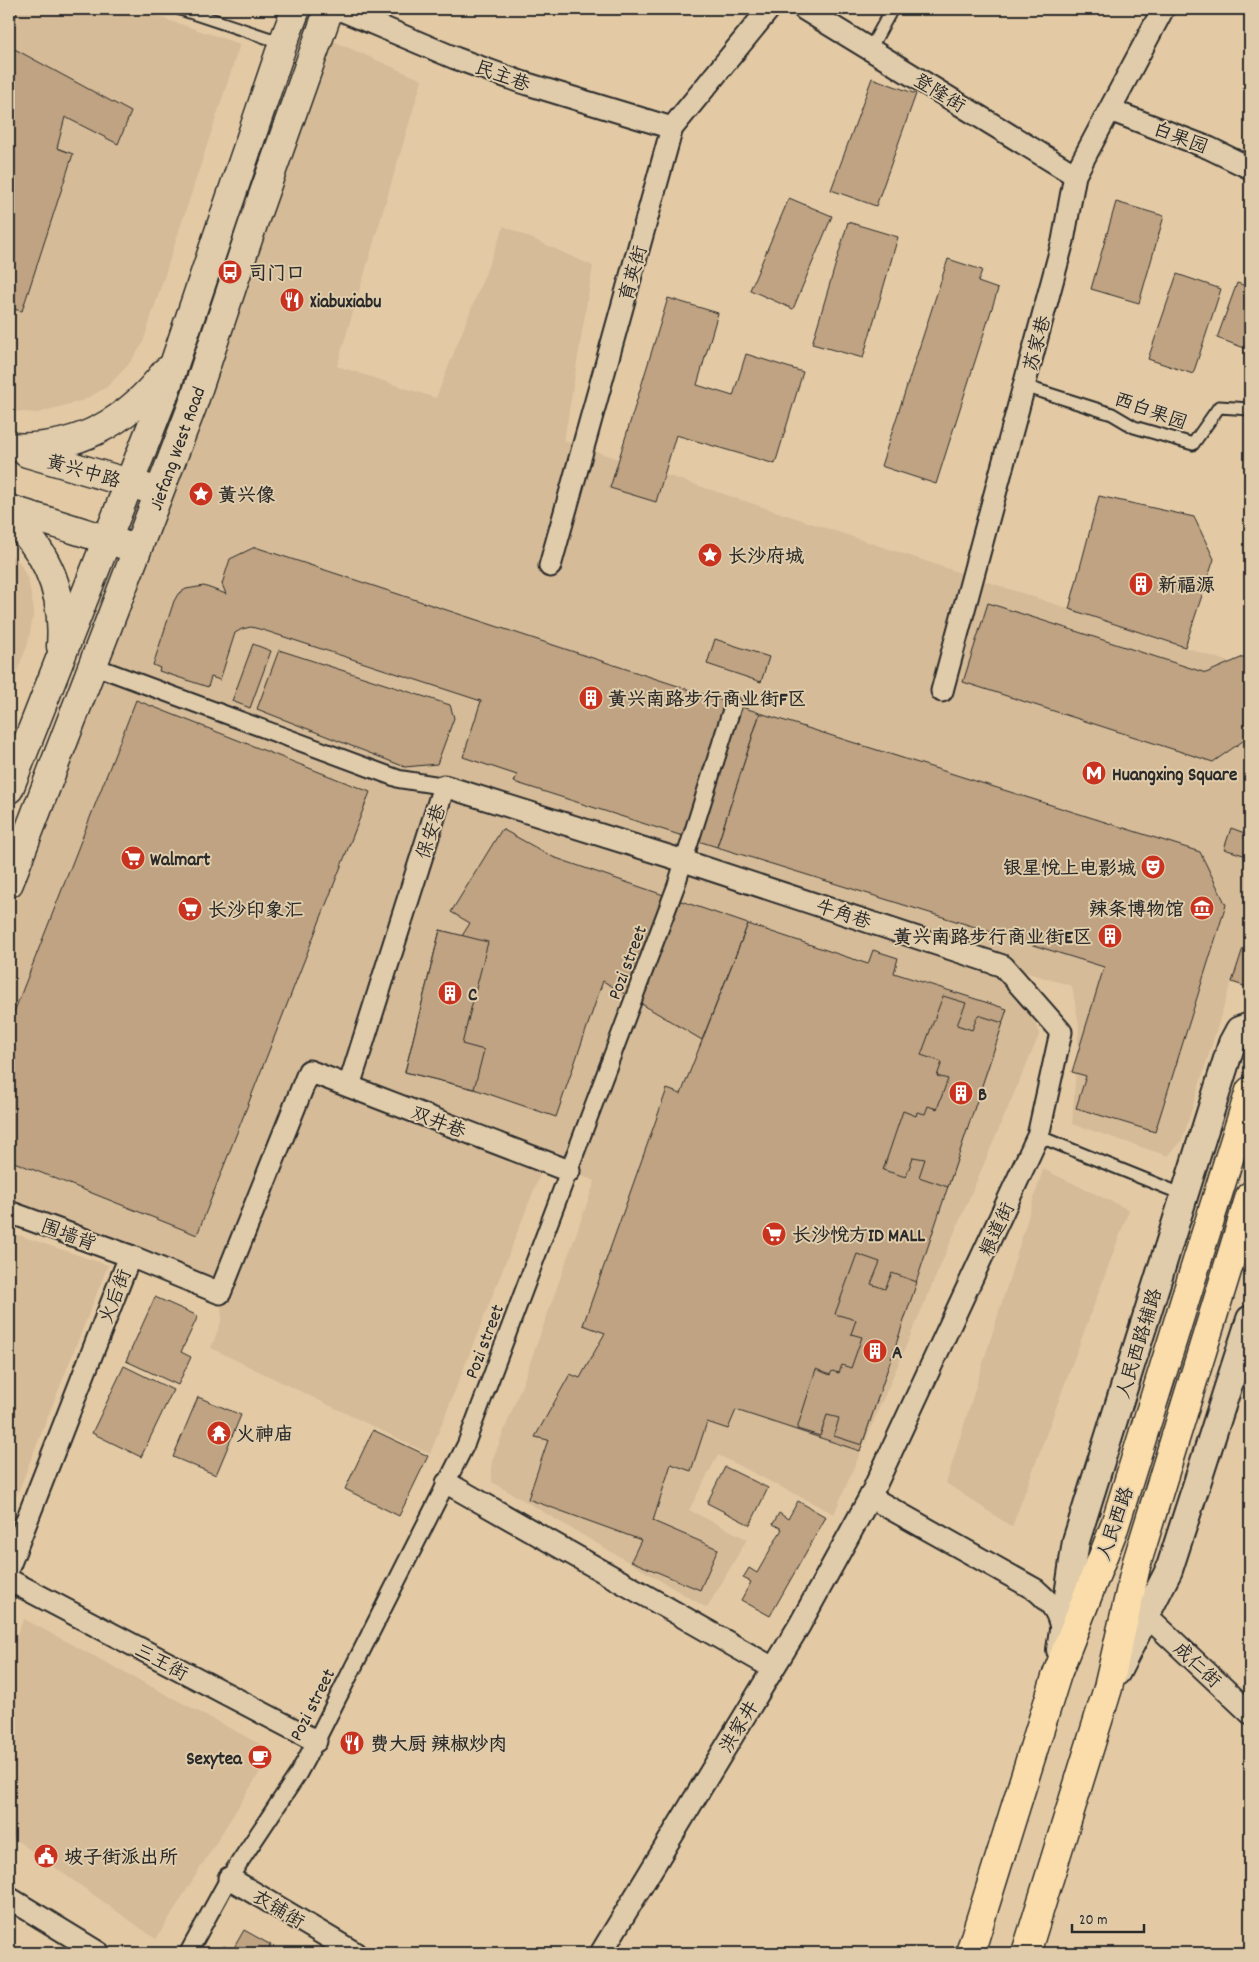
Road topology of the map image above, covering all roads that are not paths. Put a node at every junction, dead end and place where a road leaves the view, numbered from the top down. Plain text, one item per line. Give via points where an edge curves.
1 (180, 9) edge
2 (296, 9) edge
3 (329, 9) edge
4 (339, 9) edge
5 (769, 9) edge
6 (804, 9) edge
7 (892, 9) edge
8 (1164, 9) edge
9 (283, 42) junction
10 (870, 49) junction
11 (1110, 110) junction
12 (672, 128) junction
13 (1250, 168) edge
14 (1076, 174) junction
15 (180, 348) junction
16 (1024, 386) junction
17 (1250, 409) edge
18 (9, 447) edge
19 (130, 483) junction
20 (160, 492) junction
21 (9, 510) edge
22 (9, 517) edge
23 (108, 540) junction
24 (137, 550) junction
25 (550, 566) dead end
26 (60, 661) junction
27 (94, 666) junction
28 (942, 691) dead end
29 (733, 705) dead end
30 (444, 786) junction
31 (9, 789) edge
32 (684, 861) junction
33 (9, 883) edge
34 (1003, 966) joint
35 (1250, 1026) edge
36 (310, 1071) joint
37 (349, 1086) junction
38 (1250, 1091) edge
39 (1038, 1136) junction
40 (569, 1171) junction
41 (1184, 1195) junction
42 (1250, 1196) edge
43 (9, 1212) edge
44 (130, 1256) junction
45 (1250, 1319) edge
46 (447, 1483) junction
47 (870, 1496) junction
48 (9, 1566) edge
49 (9, 1580) edge
50 (1146, 1615) junction
51 (1063, 1634) junction
52 (773, 1668) junction
53 (1057, 1674) junction
54 (1108, 1688) junction
55 (1250, 1713) edge
56 (316, 1741) junction
57 (229, 1878) junction
58 (9, 1898) edge
59 (98, 1953) edge
60 (188, 1953) edge
61 (355, 1953) edge
62 (601, 1953) edge
63 (970, 1953) edge
64 (1026, 1953) edge

1 - 9 lane
2 - 9 main road, Jiefang West Road
3 - 20 main road, Jiefang West Road
4 - 12 street, 民主巷 via 521,82
5 - 12 street, 育英街
6 - 10 street, 登隆街
7 - 10 lane
8 - 11 street, 苏家巷
9 - 15 main road, Jiefang West Road
10 - 14 street, 登隆街
11 - 13 street, 白果园 via 1210,148
11 - 14 street, 苏家巷
12 - 25 street, 育英街
14 - 16 street, 苏家巷 via 1063,241
15 - 18 main road via 151,390 108,425 55,445
15 - 19 main road, Jiefang West Road
16 - 17 lane, 西白果园 via 1112,414 1134,427 1192,444 1219,407
16 - 28 street, 苏家巷
18 - 19 main road, 黄兴中路
19 - 20 main road, 黄兴中路
19 - 23 main road, Jiefang West Road
20 - 24 main road, Jiefang West Road
21 - 23 main road
22 - 26 main road via 37,546 59,597 63,624
23 - 24 main road
23 - 26 main road, Jiefang West Road
24 - 27 main road, Jiefang West Road
26 - 31 main road, Jiefang West Road
27 - 30 street via 398,779
27 - 33 main road, Jiefang West Road
29 - 32 street, Pozi street
30 - 32 street, 保安巷
30 - 37 street, 保安巷
32 - 34 street, 牛角巷
32 - 40 street, Pozi street
34 - 39 street, 粮道街 via 1061,1032
35 - 41 street, 人民西路辅路 via 1239,1030 1232,1043
36 - 37 street, 双井巷
36 - 44 street, 火后街 via 220,1293
37 - 40 street, 双井巷
38 - 53 main road, 人民西路 via 1114,1528
39 - 41 lane
39 - 47 street, 粮道街
40 - 46 street, Pozi street via 466,1444
41 - 51 street, 人民西路辅路 via 1076,1541
42 - 54 main road, 人民西路 via 1137,1562
43 - 44 street, 围墙背
44 - 48 street, 火后街
45 - 50 street via 1169,1570
46 - 52 street
46 - 56 street, Pozi street
47 - 51 street via 1036,1590 1059,1616
47 - 52 street, 洪家井
49 - 56 street, 三王街
50 - 54 street
50 - 55 street, 成仁街
51 - 53 street, 人民西路辅路
52 - 62 street, 洪家井
53 - 63 main road, 人民西路
54 - 64 main road, 人民西路
56 - 57 street, Pozi street
57 - 60 street, Pozi street
57 - 61 street, 衣铺街
58 - 59 street

